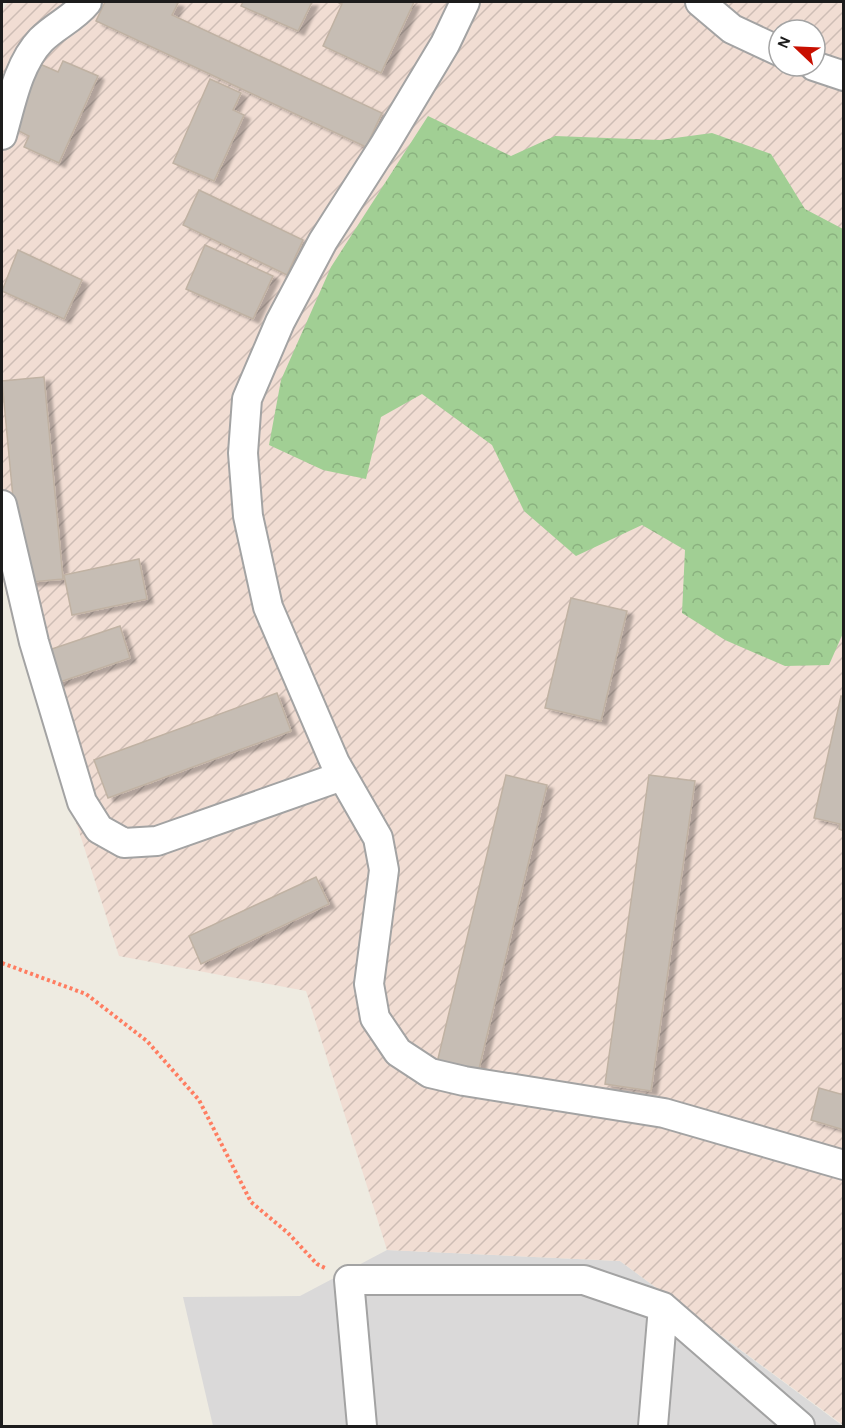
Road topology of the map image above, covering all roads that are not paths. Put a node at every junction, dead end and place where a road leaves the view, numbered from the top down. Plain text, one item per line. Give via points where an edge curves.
1 (87, 2) edge
2 (465, 2) edge
3 (700, 2) edge
4 (767, 45) edge
5 (827, 70) edge
6 (843, 76) edge
7 (2, 135) edge
8 (2, 505) edge
9 (342, 776) junction
10 (843, 1166) edge
11 (663, 1307) junction
12 (362, 1426) edge
13 (653, 1426) edge
14 (800, 1426) edge

1 - 7 street via 39,42 28,58
2 - 9 street via 445,44 323,241 280,322 247,399 243,453 248,516 268,607
3 - 4 street via 732,29
5 - 6 street
8 - 9 street via 34,642 82,802 99,829 124,843 157,841
9 - 10 street via 378,837 384,870 369,984 375,1018 398,1052 430,1072 464,1081 664,1113
11 - 12 street via 584,1280 349,1280
11 - 13 street
11 - 14 street

